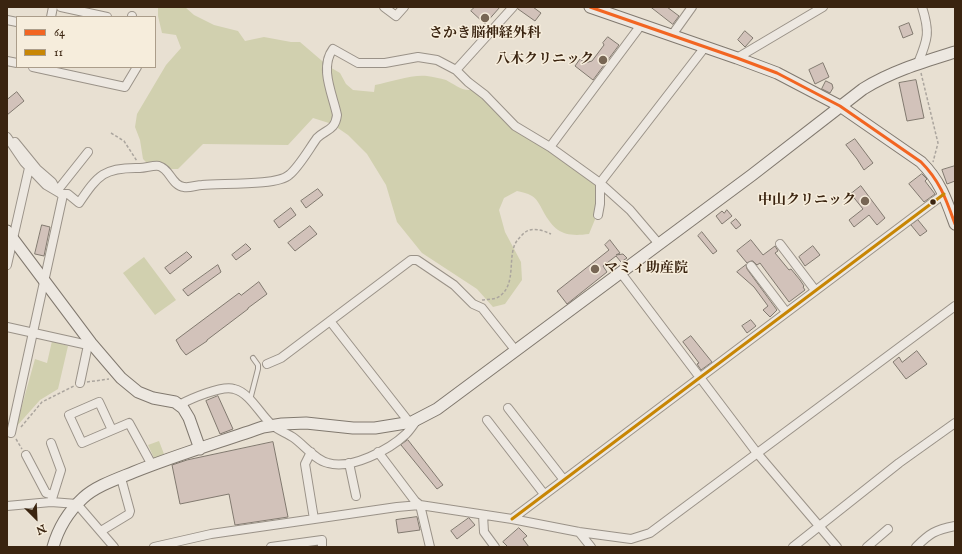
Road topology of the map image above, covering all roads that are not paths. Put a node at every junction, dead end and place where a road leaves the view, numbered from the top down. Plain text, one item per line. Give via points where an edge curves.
1 (61, 7) edge
2 (384, 7) edge
3 (404, 7) edge
4 (513, 7) edge
5 (590, 7) edge
6 (692, 7) edge
7 (823, 7) edge
8 (922, 7) edge
9 (102, 16) edge
10 (641, 25) junction
11 (672, 35) junction
12 (705, 47) junction
13 (955, 52) edge
14 (737, 58) junction
15 (918, 63) junction
16 (42, 68) edge
17 (136, 68) edge
18 (456, 70) junction
19 (840, 106) junction
20 (9, 139) edge
21 (550, 147) junction
22 (88, 152) dead end
23 (29, 168) junction
24 (600, 183) junction
25 (59, 192) junction
26 (944, 194) junction
27 (598, 215) dead end
28 (955, 224) edge
29 (10, 235) edge
30 (659, 244) junction
31 (780, 244) dead end
32 (7, 265) edge
33 (750, 266) dead end
34 (621, 273) junction
35 (44, 281) junction
36 (815, 290) junction
37 (955, 306) edge
38 (786, 312) junction
39 (330, 321) junction
40 (7, 327) edge
41 (33, 333) junction
42 (90, 344) junction
43 (516, 351) junction
44 (253, 358) dead end
45 (267, 364) dead end
46 (700, 377) junction
47 (80, 383) road end
48 (250, 400) junction
49 (179, 405) junction
50 (508, 408) dead end
51 (487, 420) dead end
52 (413, 421) junction
53 (955, 423) edge
54 (272, 425) junction
55 (112, 430) junction
56 (10, 432) edge
57 (51, 443) dead end
58 (200, 449) junction
59 (311, 452) junction
60 (378, 452) junction
61 (757, 453) junction
62 (26, 455) road end
63 (349, 463) junction
64 (152, 465) junction
65 (121, 478) junction
66 (564, 480) junction
67 (544, 494) junction
68 (356, 496) dead end
69 (52, 498) junction
70 (77, 504) junction
71 (420, 505) junction
72 (7, 506) edge
73 (483, 515) junction
74 (314, 519) junction
75 (512, 519) junction
76 (955, 526) edge
77 (820, 527) junction
78 (888, 528) dead end
79 (100, 531) junction
80 (579, 532) junction
81 (53, 547) edge
82 (114, 547) edge
83 (154, 547) edge
84 (271, 547) edge
85 (322, 547) edge
86 (430, 547) edge
87 (495, 547) edge
88 (591, 547) edge
89 (793, 547) edge
90 (837, 547) edge
91 (867, 547) edge
92 (916, 547) edge

1 - 9 street
2 - 3 street via 396,16
4 - 18 street
5 - 10 street
6 - 11 street
7 - 14 street
8 - 15 street via 928,33
10 - 11 street
10 - 21 street
11 - 12 street
12 - 14 street
12 - 24 street
13 - 15 street
14 - 19 street via 777,73
15 - 19 street via 878,79
16 - 17 street via 125,87
18 - 21 street via 515,126
18 - 25 street via 437,60 418,57 385,63 358,63 333,50 327,61 326,70 337,116 336,122 332,128 317,138 289,176 276,181 184,187 178,185 158,166 112,169 101,175 79,203 68,194
19 - 26 street via 921,162 931,172
19 - 30 street
20 - 23 street
20 - 25 street via 16,142
21 - 24 street
22 - 25 street
23 - 25 street via 52,190
23 - 29 street
24 - 27 street
24 - 30 street via 630,210
25 - 35 street via 63,195
26 - 28 street
26 - 36 street
29 - 32 street
29 - 35 street
30 - 34 street
31 - 36 street
33 - 38 street
34 - 43 street
34 - 46 street
35 - 41 street
35 - 42 street
36 - 38 street
37 - 61 street
38 - 46 street
39 - 43 street via 412,260 417,260 450,282 473,304 482,308
39 - 45 street via 281,358
39 - 52 street
40 - 41 street
41 - 42 street
41 - 56 street
42 - 47 street
42 - 49 street via 121,378 138,392
43 - 52 street via 450,400
44 - 48 lane via 258,368
46 - 61 street
46 - 66 street
48 - 49 street via 244,392 226,388
48 - 54 street
49 - 58 street via 189,418
50 - 66 street
51 - 67 street
52 - 54 street via 375,428 306,422
52 - 60 street via 405,435
53 - 77 street via 899,463
54 - 58 street
54 - 59 street via 292,436
55 - 55 street via 82,443 69,414 99,402
55 - 64 street via 129,423
57 - 69 street via 61,470
58 - 64 street
59 - 63 street via 328,463
59 - 74 street via 305,464
60 - 63 street via 366,459
60 - 71 street
61 - 77 street
61 - 80 street via 644,536 631,539
62 - 69 street via 46,493
63 - 68 street
64 - 65 street
65 - 70 street via 93,492
65 - 79 street via 129,514
66 - 67 street
67 - 75 street
69 - 70 street
69 - 72 street
70 - 79 street
70 - 81 street via 58,531
71 - 73 street
71 - 74 street
71 - 86 street
73 - 75 street
73 - 87 street via 484,532
74 - 83 street via 211,534
75 - 80 street
76 - 92 street via 936,530
77 - 89 street
77 - 90 street
78 - 91 street
79 - 82 street
80 - 88 street
84 - 85 street via 322,540

